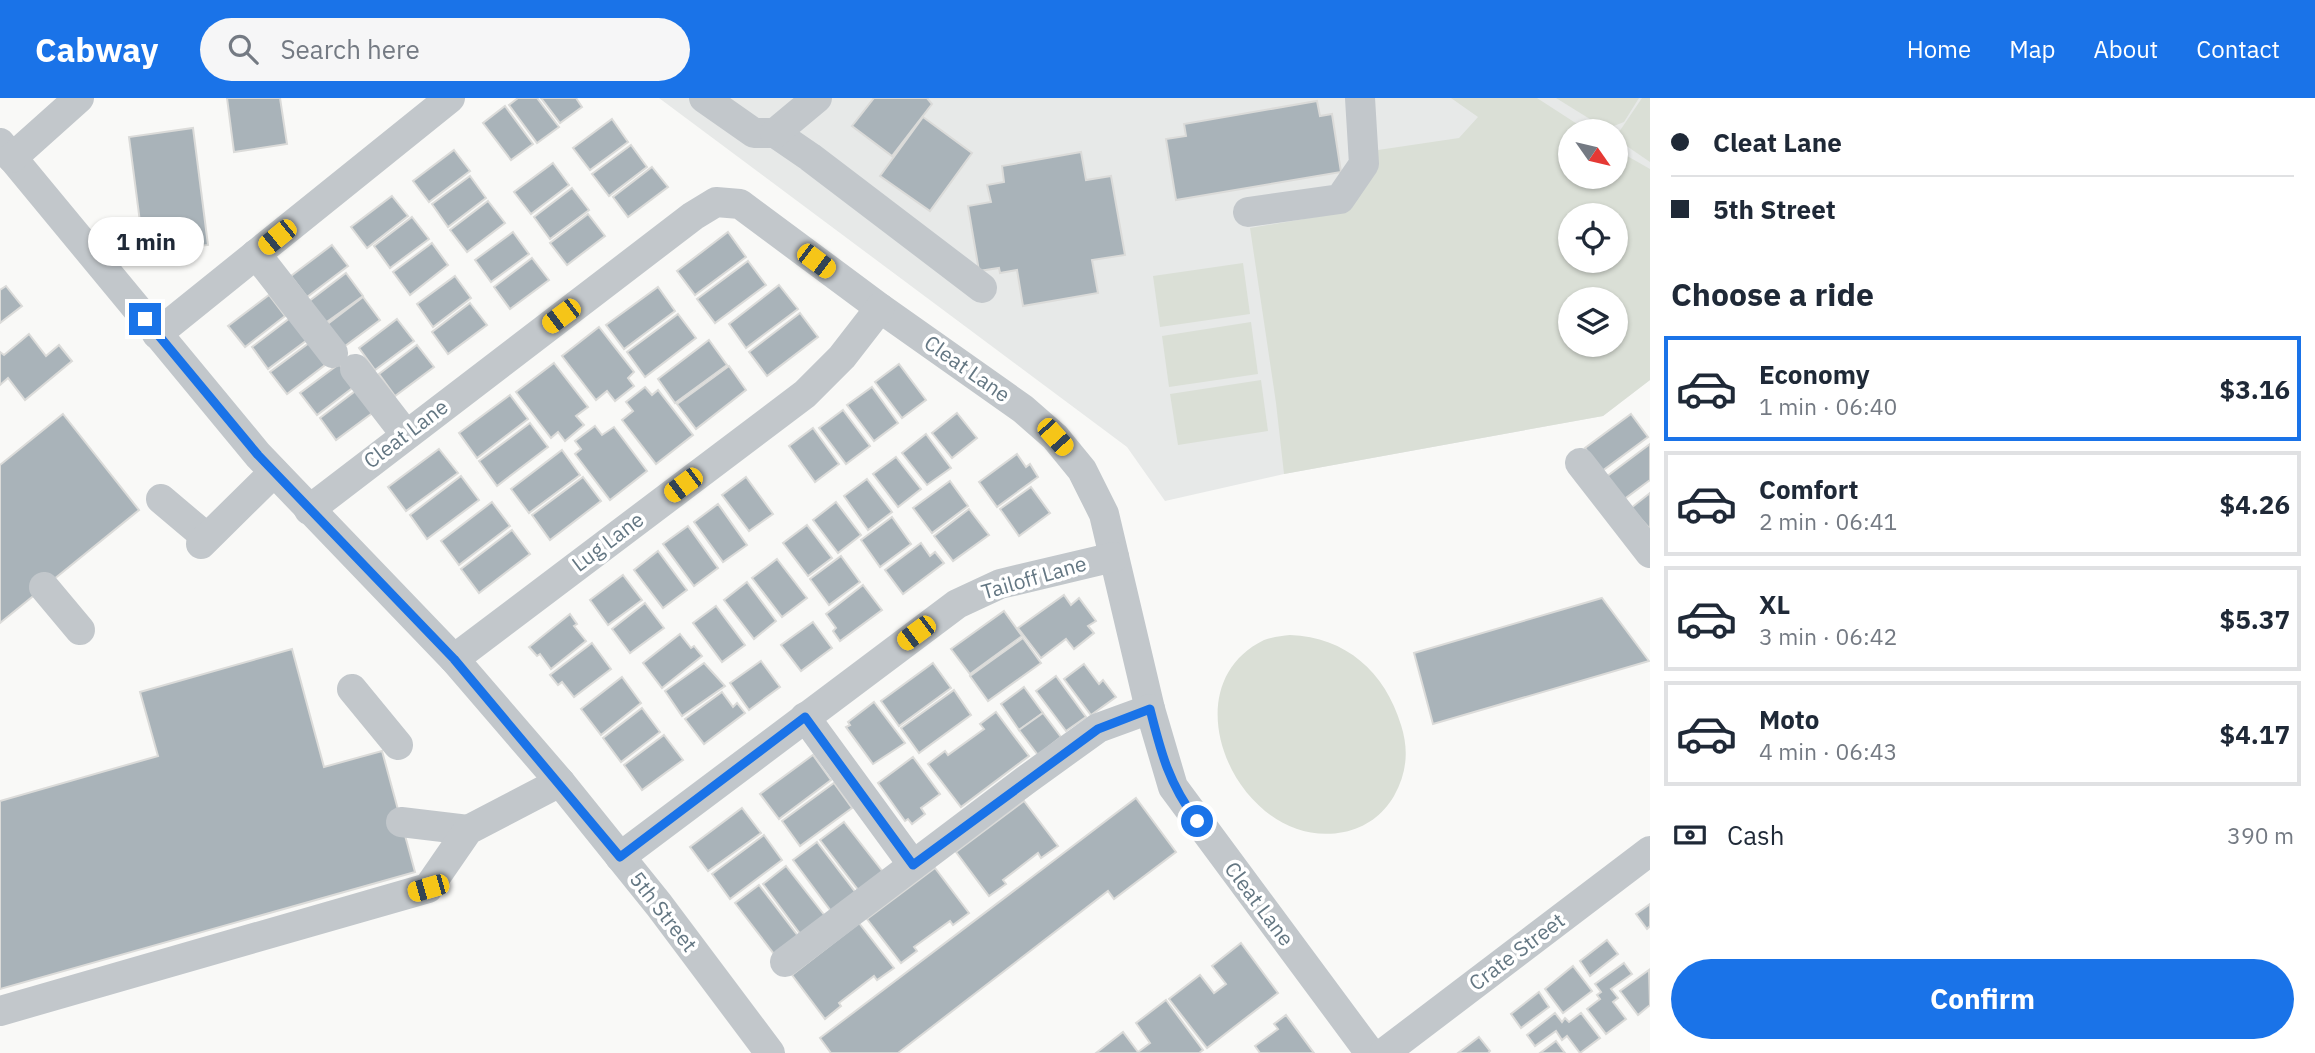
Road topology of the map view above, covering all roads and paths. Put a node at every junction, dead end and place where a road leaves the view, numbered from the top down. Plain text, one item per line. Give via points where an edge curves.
1 (79, 98) edge
2 (450, 98) edge
3 (704, 98) edge
4 (817, 98) edge
5 (1360, 98) edge
6 (775, 133) junction
7 (6, 150) edge
8 (1248, 212) dead end
9 (256, 254) junction
10 (982, 288) dead end
11 (880, 308) junction
12 (157, 334) junction
13 (405, 435) junction
14 (1580, 463) dead end
15 (274, 472) junction
16 (161, 499) dead end
17 (309, 510) junction
18 (1650, 553) edge
19 (1114, 557) junction
20 (44, 587) dead end
21 (80, 630) dead end
22 (454, 659) junction
23 (352, 689) dead end
24 (1150, 709) junction
25 (805, 717) junction
26 (398, 746) dead end
27 (560, 782) junction
28 (401, 822) dead end
29 (468, 830) junction
30 (1650, 851) edge
31 (620, 857) junction
32 (913, 865) junction
33 (785, 962) dead end
34 (0, 1011) edge
35 (770, 1053) edge
36 (1370, 1053) edge
37 (1384, 1053) edge

1 - 7 street
2 - 9 street
3 - 6 street via 754,133
4 - 6 street
5 - 8 street via 1364,164 1339,199
6 - 10 street
7 - 12 street, 5th Street
9 - 12 street
9 - 13 street
11 - 13 street, Cleat Lane via 740,204 716,202
11 - 19 street, Cleat Lane via 1006,396 1055,437 1100,502
11 - 22 street, Lug Lane via 804,394
12 - 15 street, 5th Street
13 - 17 street, Cleat Lane
14 - 18 street
15 - 16 street via 203,541
15 - 17 street, 5th Street
17 - 22 street, 5th Street
19 - 24 street, Cleat Lane
19 - 25 street, Tailoff Lane via 1000,584 957,604
20 - 21 street
22 - 27 street, 5th Street
23 - 26 street
24 - 32 street via 1098,729
24 - 36 street, Cleat Lane via 1167,772 1181,800
25 - 31 street, Tailoff Lane
25 - 32 street
27 - 29 street
27 - 31 street, 5th Street
28 - 29 street
29 - 34 street via 428,888
30 - 37 street, Crate Street
31 - 35 street, 5th Street
32 - 33 street

